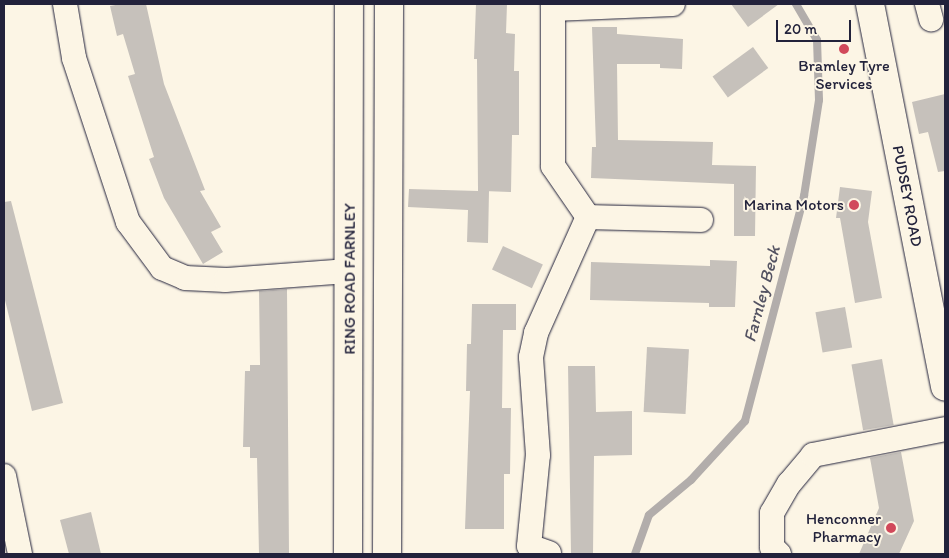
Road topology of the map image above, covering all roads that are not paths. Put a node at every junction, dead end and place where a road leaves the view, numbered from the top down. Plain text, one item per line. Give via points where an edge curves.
1 (65, 4) edge
2 (349, 4) edge
3 (389, 4) edge
4 (673, 4) edge
5 (870, 4) edge
6 (553, 6) edge
7 (588, 217) junction
8 (701, 220) dead end
9 (350, 271) junction
10 (945, 387) edge
11 (945, 429) edge
12 (4, 476) edge
13 (9, 518) edge
14 (533, 551) edge
15 (20, 554) edge
16 (348, 554) edge
17 (387, 554) edge
18 (778, 554) edge

1 - 9 street via 74,58 128,222 162,268 185,278 226,280
2 - 9 main road, RING ROAD FARNLEY
3 - 17 main road
4 - 6 street
5 - 10 main road, PUDSEY ROAD
6 - 7 street via 553,166
7 - 8 street
7 - 14 street via 536,333 531,357 538,455
9 - 16 main road, RING ROAD FARNLEY
11 - 18 street via 814,455 789,484 772,513 772,547
12 - 13 street
13 - 15 street

